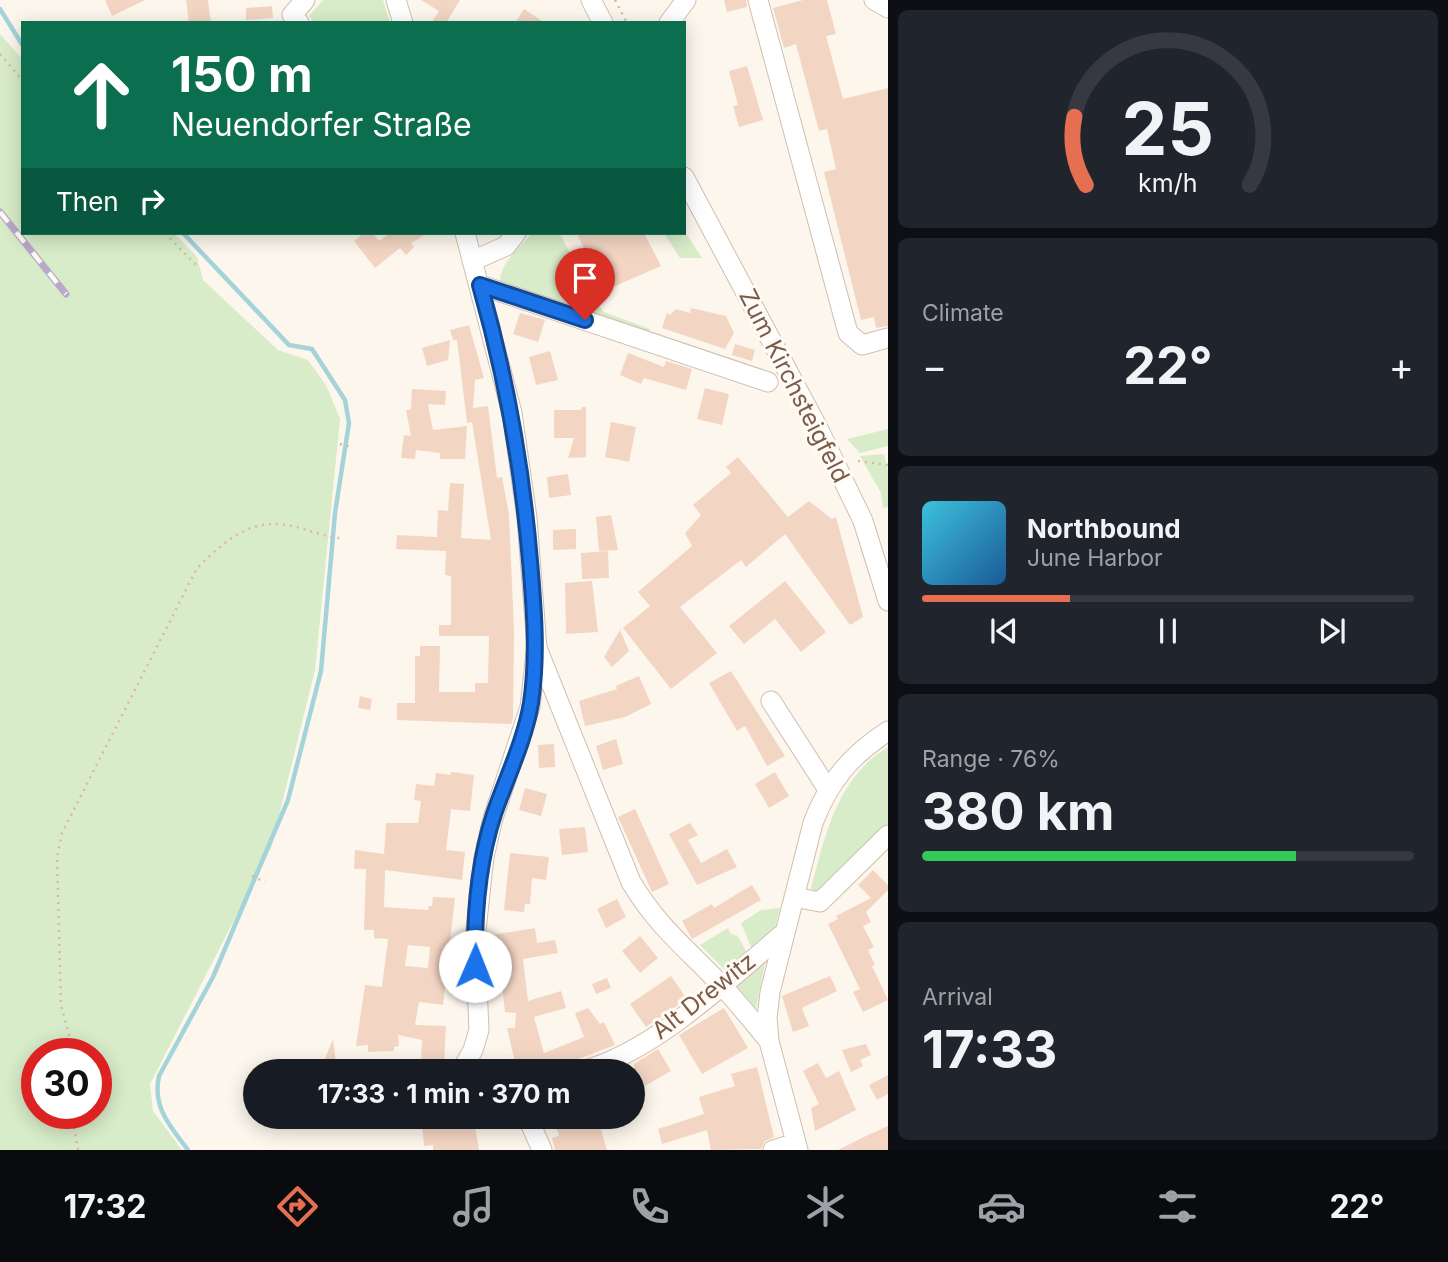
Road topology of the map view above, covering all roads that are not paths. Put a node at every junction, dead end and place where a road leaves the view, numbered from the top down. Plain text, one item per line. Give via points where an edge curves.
1 (396, 0) edge
2 (591, 0) edge
3 (686, 0) edge
4 (758, 0) edge
5 (874, 0) edge
6 (888, 8) edge
7 (402, 21) edge
8 (602, 21) edge
9 (670, 21) edge
10 (686, 181) edge
11 (466, 235) edge
12 (514, 235) edge
13 (472, 261) junction
14 (480, 285) junction
15 (888, 338) edge
16 (768, 382) dead end
17 (888, 601) edge
18 (537, 648) junction
19 (771, 701) dead end
20 (888, 732) edge
21 (827, 788) junction
22 (888, 835) edge
23 (794, 897) junction
24 (785, 932) junction
25 (722, 985) junction
26 (769, 1041) junction
27 (468, 1059) edge
28 (611, 1059) edge
29 (533, 1129) edge
30 (797, 1147) edge
31 (542, 1150) edge
32 (773, 1150) edge

1 - 7 street
2 - 8 street
3 - 9 street
4 - 15 street via 848,333 862,345
5 - 6 street
10 - 17 street, Zum Kirchsteigfeld via 823,438 863,522
11 - 13 street
12 - 13 street via 506,246
13 - 14 street
14 - 16 street
14 - 18 street via 512,413 527,518
18 - 25 street via 631,882 665,932
18 - 27 street via 530,707 484,857 475,939 479,1030
19 - 21 street
20 - 21 street via 858,751
21 - 23 street
22 - 23 street via 820,902
23 - 24 street
24 - 25 street, Alt Drewitz
24 - 26 street via 770,992
25 - 26 street
25 - 28 street, Alt Drewitz via 635,1049
26 - 30 street
29 - 31 street
30 - 32 street

